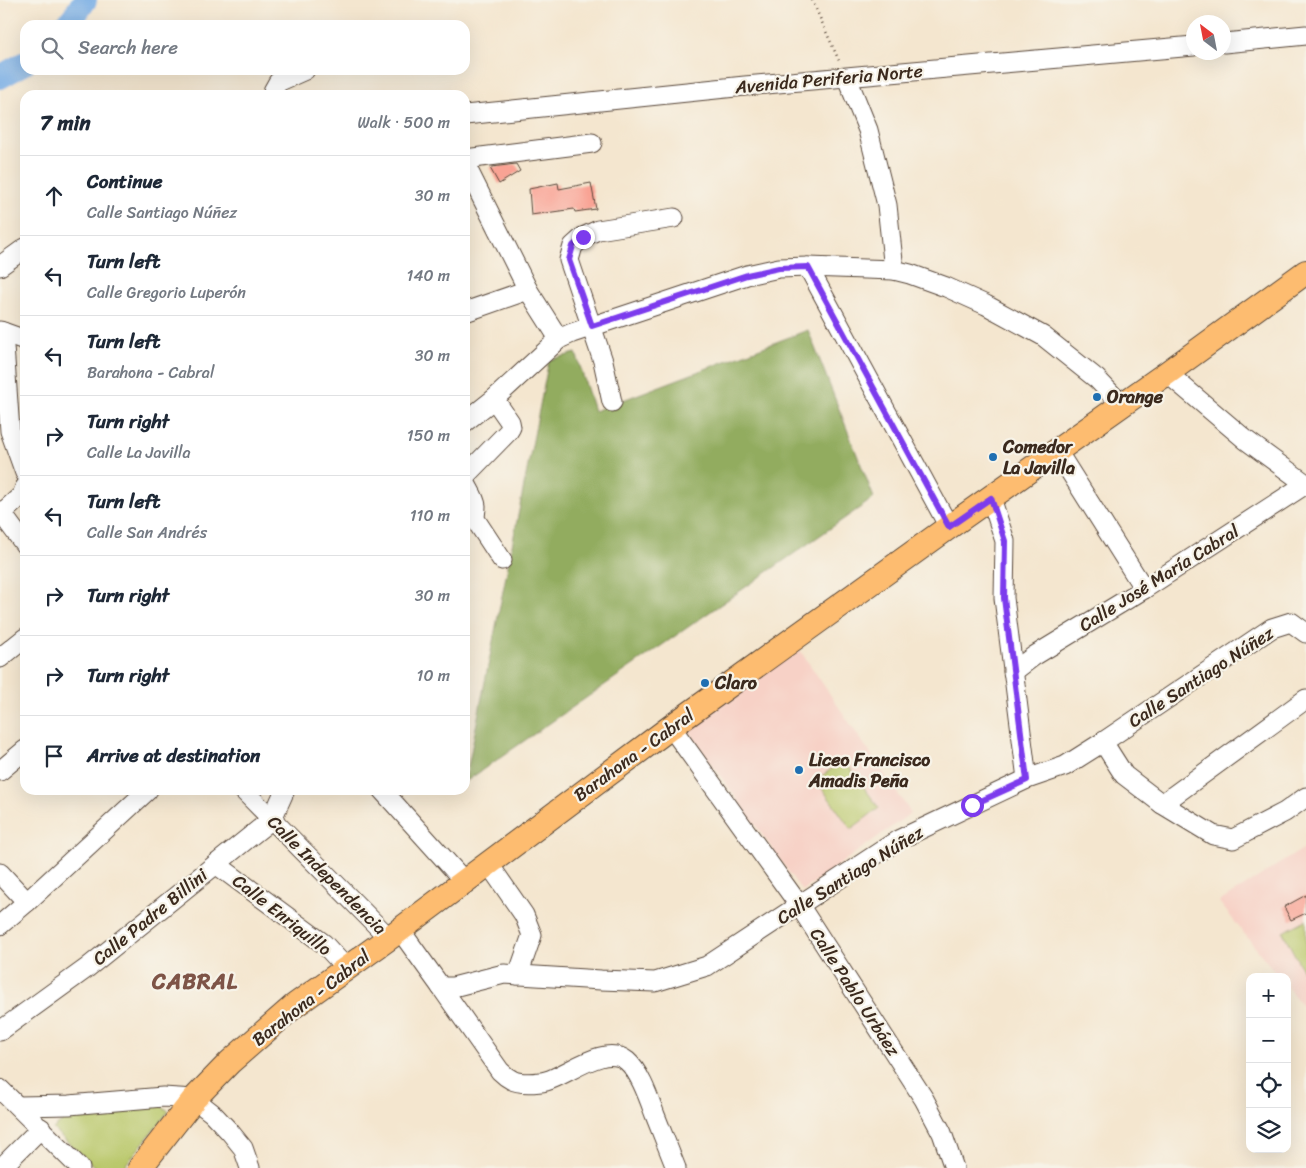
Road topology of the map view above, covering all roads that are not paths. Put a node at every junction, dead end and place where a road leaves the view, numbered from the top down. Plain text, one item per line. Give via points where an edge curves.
1 (1306, 35) edge
2 (1231, 42) edge
3 (1186, 47) edge
4 (294, 75) edge
5 (847, 78) junction
6 (274, 90) edge
7 (470, 114) edge
8 (592, 143) dead end
9 (470, 158) edge
10 (470, 174) edge
11 (674, 218) dead end
12 (20, 252) edge
13 (0, 266) edge
14 (808, 267) junction
15 (894, 270) junction
16 (1306, 272) edge
17 (528, 290) junction
18 (470, 310) edge
19 (592, 326) junction
20 (1, 332) edge
21 (20, 338) edge
22 (559, 339) junction
23 (1167, 373) junction
24 (494, 399) junction
25 (612, 402) dead end
26 (1122, 405) junction
27 (470, 418) edge
28 (1057, 451) junction
29 (20, 459) edge
30 (470, 471) edge
31 (1306, 484) edge
32 (470, 491) edge
33 (20, 497) edge
34 (991, 498) junction
35 (1, 513) edge
36 (949, 527) junction
37 (20, 538) edge
38 (502, 560) dead end
39 (1144, 589) junction
40 (1298, 627) edge
41 (20, 642) edge
42 (0, 658) edge
43 (1013, 672) junction
44 (1306, 699) edge
45 (671, 727) junction
46 (1103, 742) junction
47 (20, 754) edge
48 (0, 771) edge
49 (1027, 780) junction
50 (143, 795) edge
51 (248, 795) edge
52 (283, 795) edge
53 (387, 795) edge
54 (1306, 797) edge
55 (1162, 804) junction
56 (272, 819) junction
57 (488, 863) junction
58 (216, 864) junction
59 (0, 873) edge
60 (464, 881) junction
61 (26, 902) junction
62 (799, 905) junction
63 (0, 925) edge
64 (395, 934) junction
65 (346, 968) junction
66 (518, 975) junction
67 (441, 987) junction
68 (0, 1031) edge
69 (0, 1089) edge
70 (194, 1099) junction
71 (19, 1106) junction
72 (41, 1128) junction
73 (1, 1168) edge
74 (80, 1168) edge
75 (140, 1168) edge
76 (250, 1168) edge
77 (676, 1168) edge
78 (954, 1168) edge

1 - 2 street
3 - 5 street, Avenida Periferia Norte
4 - 6 street via 278,82
5 - 7 street, Avenida Periferia Norte
5 - 15 street via 868,130 887,205
8 - 9 street
10 - 17 street
11 - 19 street via 598,230 573,246 569,260
12 - 13 street
14 - 15 street
14 - 19 street via 779,268 747,275
14 - 36 street
15 - 26 street via 978,302 1043,336 1097,379
16 - 23 main road, Barahona - Cabral
17 - 18 street
17 - 22 street
19 - 22 street
19 - 25 street
20 - 21 street
20 - 29 street via 10,431
22 - 24 street
23 - 26 main road, Barahona - Cabral
23 - 31 street via 1246,440
24 - 27 street
24 - 30 street via 511,427
26 - 28 main road, Barahona - Cabral
28 - 34 main road, Barahona - Cabral
28 - 39 street
31 - 39 street, Calle José María Cabral
32 - 38 street via 476,506 475,519
33 - 35 street
34 - 36 main road, Barahona - Cabral
34 - 43 street via 1005,541 1004,598
35 - 37 street
36 - 45 main road, Barahona - Cabral
39 - 43 street, Calle José María Cabral
40 - 46 street, Calle Santiago Núñez via 1272,628
41 - 42 street
43 - 49 street
44 - 55 street
45 - 57 main road, Barahona - Cabral
45 - 62 street, Calle Pablo Urbáez
46 - 49 street, Calle Santiago Núñez via 1065,766
46 - 55 street via 1124,775
47 - 48 street
49 - 62 street, Calle Santiago Núñez via 898,840
50 - 61 street
51 - 56 street, Calle Independencia
52 - 56 street, Calle Padre Billini
53 - 60 street
54 - 55 street via 1285,812 1233,839 1213,835
56 - 58 street, Calle Padre Billini
56 - 64 street, Calle Independencia
57 - 60 main road, Barahona - Cabral
57 - 66 street via 524,915 532,935
58 - 65 street, Calle Enriquillo via 324,944
58 - 68 street, Calle Padre Billini via 87,968
59 - 61 street
60 - 64 main road, Barahona - Cabral
61 - 63 street
62 - 66 street, Calle Santiago Núñez via 707,966 655,982
62 - 78 street, Calle Pablo Urbáez via 924,1099 942,1133
64 - 65 main road, Barahona - Cabral
64 - 67 street
65 - 70 main road, Barahona - Cabral via 294,1006 230,1062
66 - 67 street, Calle Santiago Núñez via 504,974
67 - 77 street via 500,1071 512,1080 546,1081 604,1056 617,1056 627,1061 646,1093
69 - 71 street
70 - 71 street via 163,1097
70 - 75 main road, Barahona - Cabral
70 - 76 street via 212,1113 243,1148
71 - 72 street
72 - 73 street
72 - 74 street

